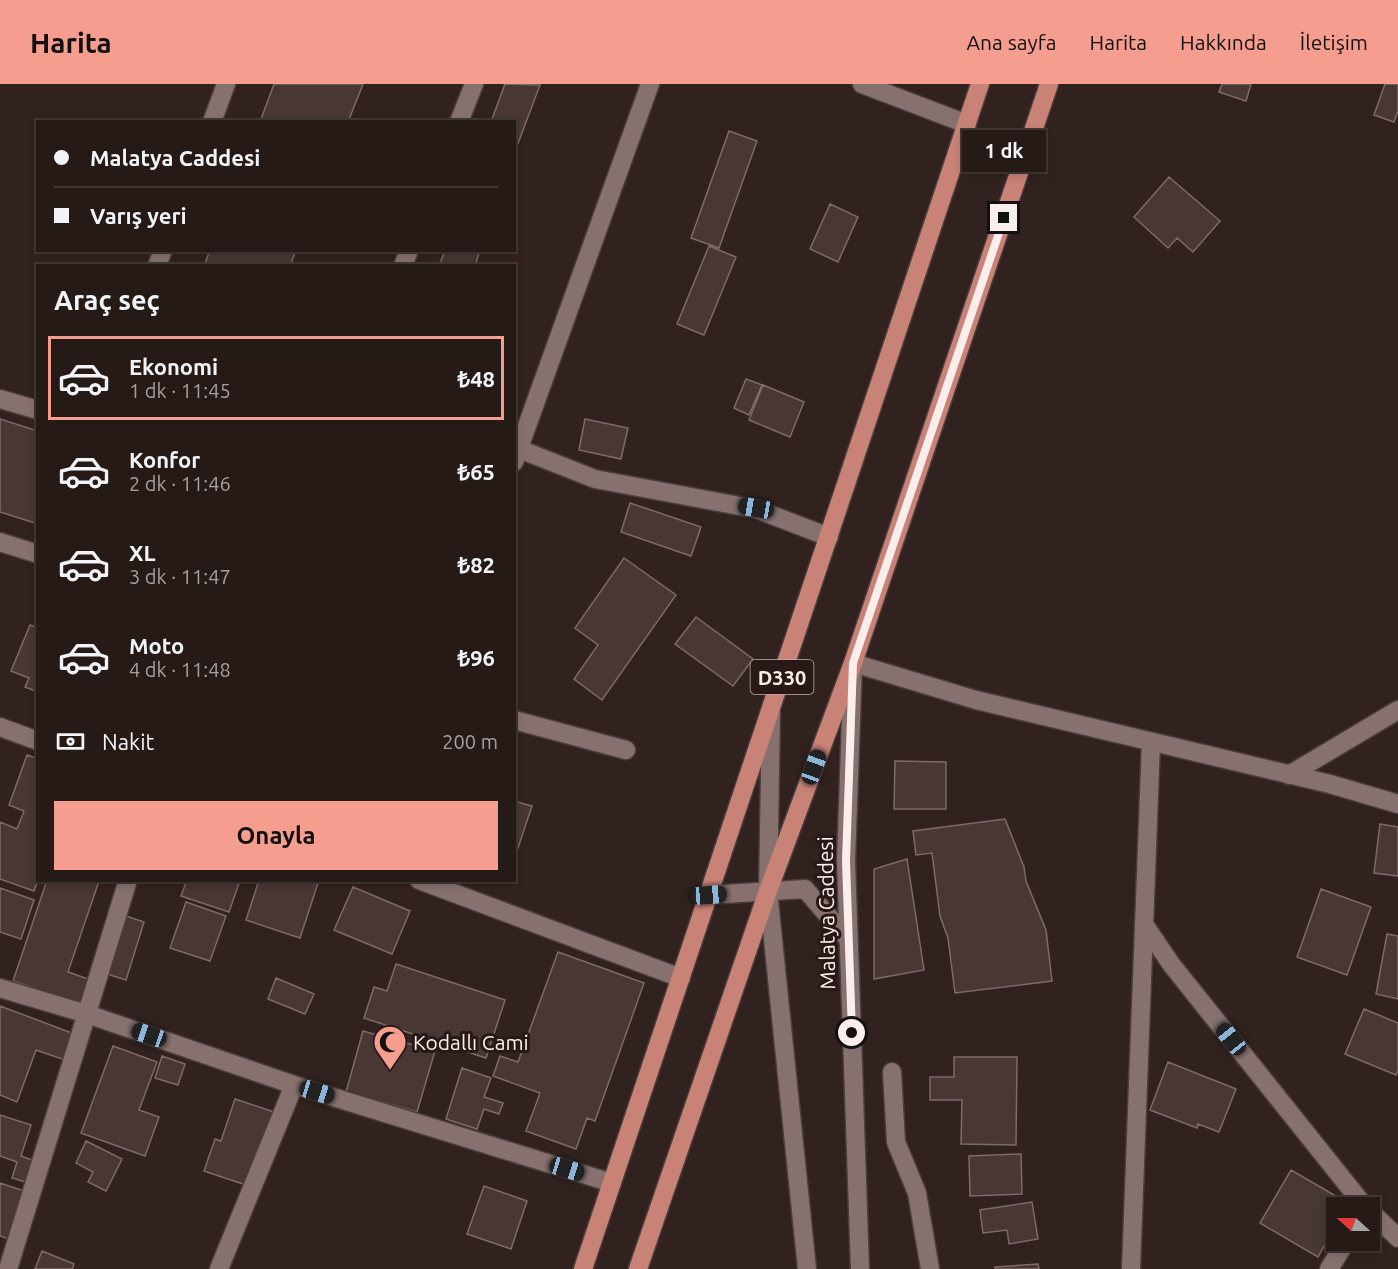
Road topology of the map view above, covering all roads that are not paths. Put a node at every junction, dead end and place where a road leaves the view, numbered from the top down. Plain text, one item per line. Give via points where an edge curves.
1 (226, 84) edge
2 (474, 84) edge
3 (650, 84) edge
4 (862, 84) edge
5 (981, 84) edge
6 (1049, 84) edge
7 (213, 120) edge
8 (460, 120) edge
9 (968, 124) junction
10 (0, 399) edge
11 (36, 409) edge
12 (517, 456) edge
13 (829, 537) junction
14 (0, 542) edge
15 (36, 553) edge
16 (853, 663) junction
17 (771, 708) junction
18 (1398, 711) edge
19 (516, 721) edge
20 (0, 727) edge
21 (36, 740) edge
22 (1151, 742) junction
23 (626, 750) dead end
24 (1289, 775) junction
25 (1398, 804) edge
26 (127, 882) edge
27 (424, 882) edge
28 (768, 891) junction
29 (709, 895) junction
30 (1144, 924) junction
31 (848, 939) junction
32 (681, 978) junction
33 (0, 988) edge
34 (87, 1014) junction
35 (892, 1072) dead end
36 (294, 1085) junction
37 (612, 1183) junction
38 (1357, 1197) edge
39 (1380, 1219) edge
40 (1396, 1232) edge
41 (1340, 1251) edge
42 (8, 1269) edge
43 (219, 1269) edge
44 (583, 1269) edge
45 (638, 1269) edge
46 (807, 1269) edge
47 (860, 1269) edge
48 (930, 1269) edge
49 (1131, 1269) edge
50 (1329, 1269) edge

1 - 7 street
2 - 8 street
3 - 12 street
4 - 9 street
5 - 9 main road, D330
6 - 16 main road, D330
9 - 13 main road, D330
10 - 11 street
12 - 13 street via 595,479 756,508
13 - 17 main road, D330
14 - 15 street
16 - 22 street via 976,700
16 - 28 main road, D330
16 - 31 street, Malatya Caddesi via 846,861
17 - 28 street
17 - 29 main road, D330
18 - 24 street
19 - 23 street
20 - 21 street
22 - 24 street
22 - 30 street
24 - 25 street
26 - 34 street
27 - 32 street
28 - 29 street
28 - 31 street via 804,889
28 - 45 main road, D330
28 - 46 street
29 - 32 main road, D330
30 - 38 street via 1171,964
30 - 49 street
31 - 47 street, Malatya Caddesi
32 - 37 main road, D330
33 - 34 street
34 - 36 street
34 - 42 street
35 - 48 street via 896,1142 916,1193
36 - 37 street
36 - 43 street
37 - 44 main road, D330
39 - 40 street
41 - 50 street

